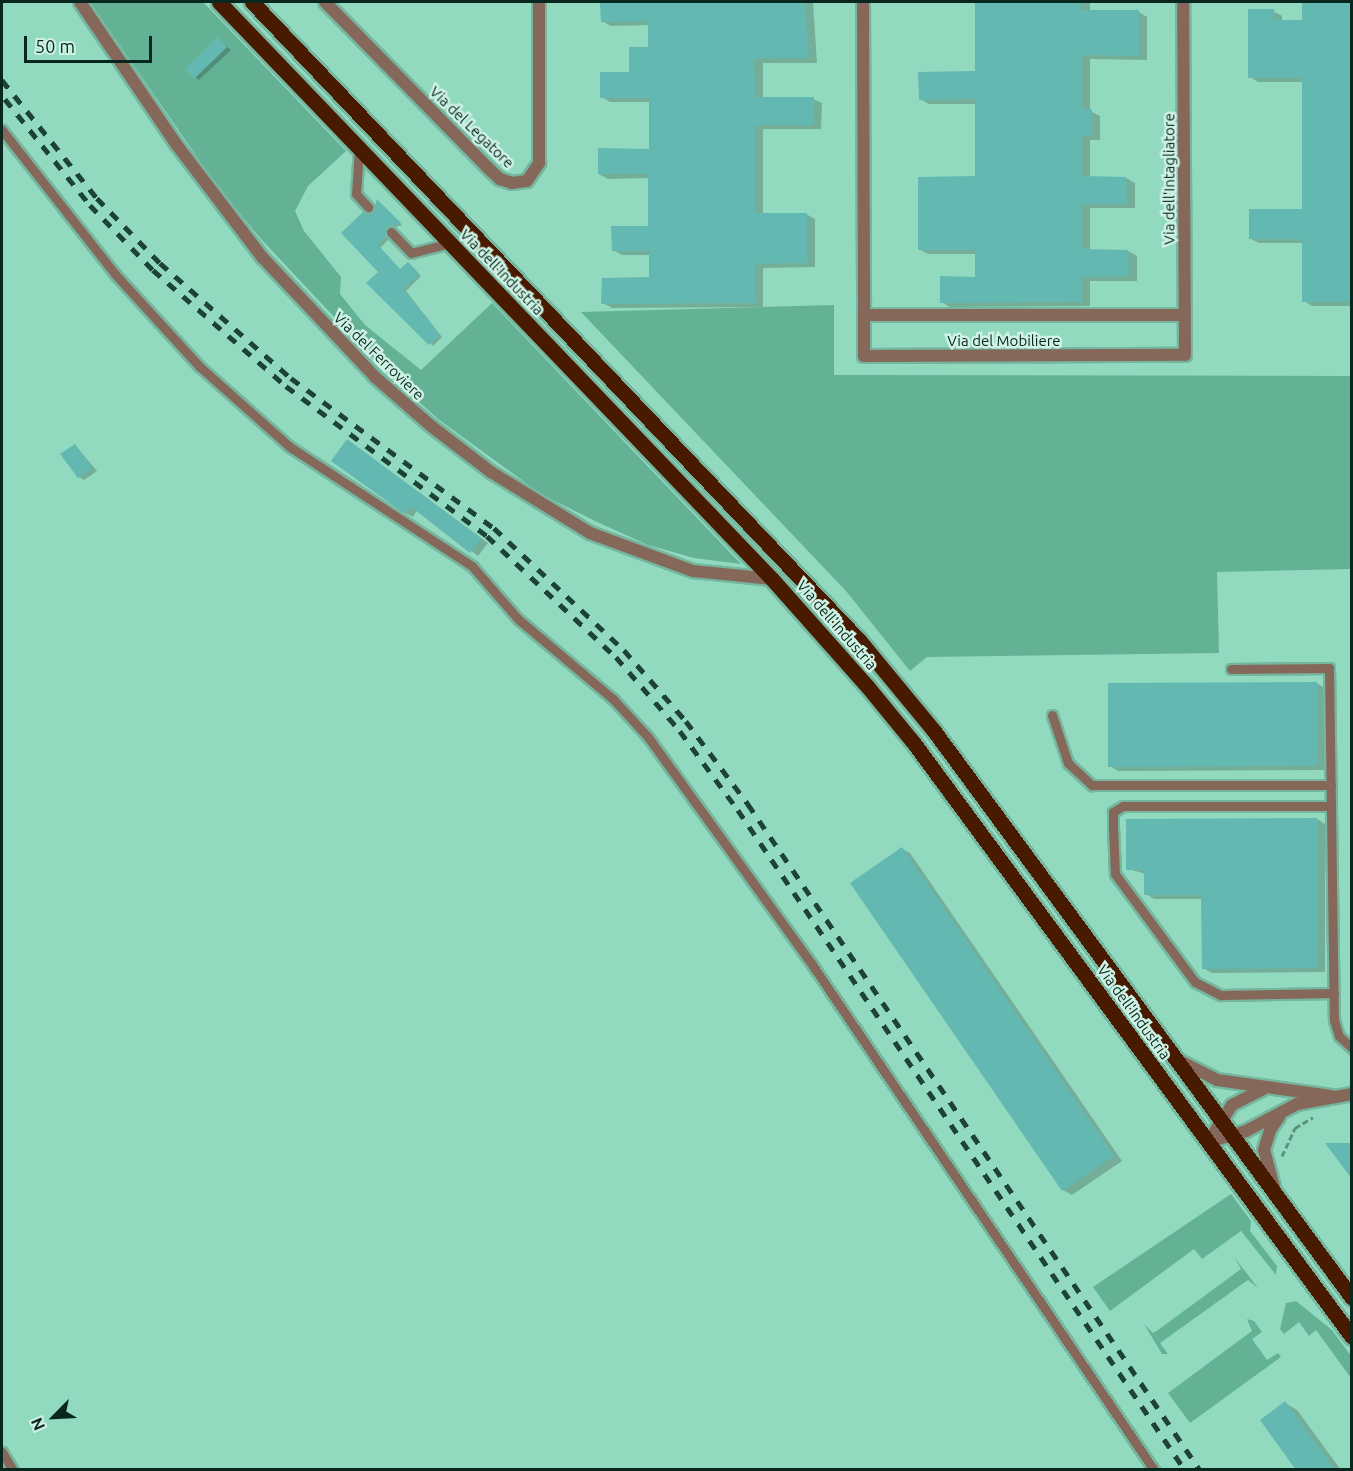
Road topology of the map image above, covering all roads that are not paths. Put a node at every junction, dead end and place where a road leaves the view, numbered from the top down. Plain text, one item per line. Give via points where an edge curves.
1 (80, 2) edge
2 (219, 2) edge
3 (252, 2) edge
4 (325, 2) edge
5 (540, 2) edge
6 (863, 2) edge
7 (1183, 2) edge
8 (2, 130) edge
9 (359, 148) junction
10 (368, 207) dead end
11 (391, 232) dead end
12 (450, 243) junction
13 (864, 315) junction
14 (1184, 315) junction
15 (1185, 356) joint
16 (772, 579) junction
17 (1231, 669) dead end
18 (1052, 715) dead end
19 (1331, 785) junction
20 (1331, 806) junction
21 (1334, 993) junction
22 (1352, 1048) edge
23 (1174, 1057) junction
24 (1267, 1088) junction
25 (1352, 1095) edge
26 (1331, 1096) junction
27 (1287, 1109) junction
28 (1220, 1121) junction
29 (1232, 1136) junction
30 (1208, 1142) junction
31 (1282, 1204) junction
32 (1352, 1298) edge
33 (1352, 1337) edge
34 (2, 1452) edge
35 (13, 1470) edge
36 (1154, 1470) edge

1 - 16 street, Via del Ferroviere via 183,154 263,258 375,377 431,426 509,484 590,532 693,571
2 - 9 main road, Via dell'Industria
3 - 23 main road, Via dell'Industria via 859,640 934,731
4 - 5 street, Via del Legatore via 500,179 512,183 527,181 539,164
6 - 13 street, Via del Mobiliere
7 - 14 street, Via dell'Intagliatore
8 - 36 lane via 114,274 198,366 290,447 472,566 518,619 613,699 648,737 813,966
9 - 10 lane via 356,194
9 - 12 main road, Via dell'Industria
11 - 12 lane via 411,253
12 - 16 main road, Via dell'Industria
13 - 14 street, Via del Mobiliere
13 - 15 street, Via del Mobiliere via 864,356
14 - 15 street, Via dell'Intagliatore
16 - 30 main road, Via dell'Industria via 913,742
17 - 19 lane via 1329,668
18 - 19 lane via 1068,764 1092,785
19 - 20 lane
20 - 21 lane
20 - 21 lane via 1123,806 1113,812 1113,827 1115,874 1195,982 1221,995
21 - 22 lane via 1334,1020 1339,1036
23 - 24 street via 1217,1080
23 - 28 main road, Via dell'Industria
24 - 26 street
24 - 28 street via 1240,1098
25 - 26 street
26 - 27 street
27 - 29 street
27 - 31 street via 1270,1130 1264,1150
28 - 29 main road, Via dell'Industria
28 - 30 street
29 - 30 street
29 - 31 main road, Via dell'Industria
30 - 33 main road, Via dell'Industria
31 - 32 main road, Via dell'Industria
34 - 35 lane

